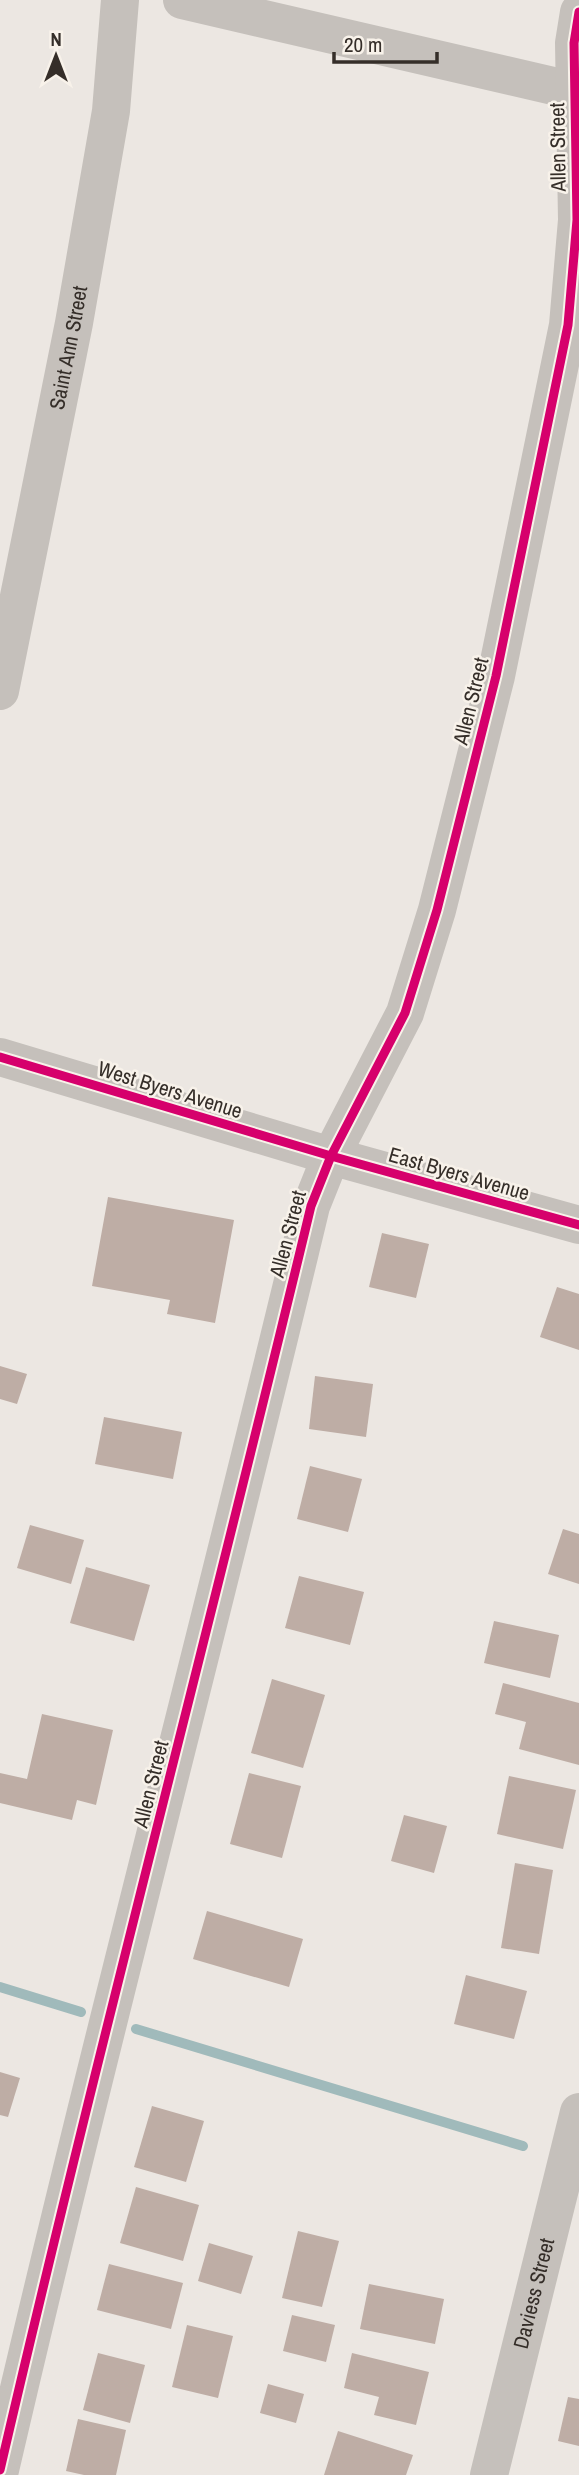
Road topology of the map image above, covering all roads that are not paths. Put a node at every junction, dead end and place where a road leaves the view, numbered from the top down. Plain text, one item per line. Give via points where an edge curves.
1 (120, 0) edge
2 (182, 0) edge
3 (579, 12) edge
4 (576, 91) edge
5 (0, 691) edge
6 (0, 1057) edge
7 (331, 1156) junction
8 (579, 1225) edge
9 (579, 2112) edge
10 (0, 2470) edge
11 (489, 2475) edge

1 - 5 street, Saint Ann Street via 111,111 88,244
2 - 4 street
3 - 4 street, Allen Street via 574,43
4 - 7 street, Allen Street via 577,220 568,325 496,676 437,910 405,1013
6 - 7 street, West Byers Avenue
7 - 8 street, East Byers Avenue
7 - 10 street, Allen Street via 311,1206 225,1565 65,2189
9 - 11 street, Daviess Street

